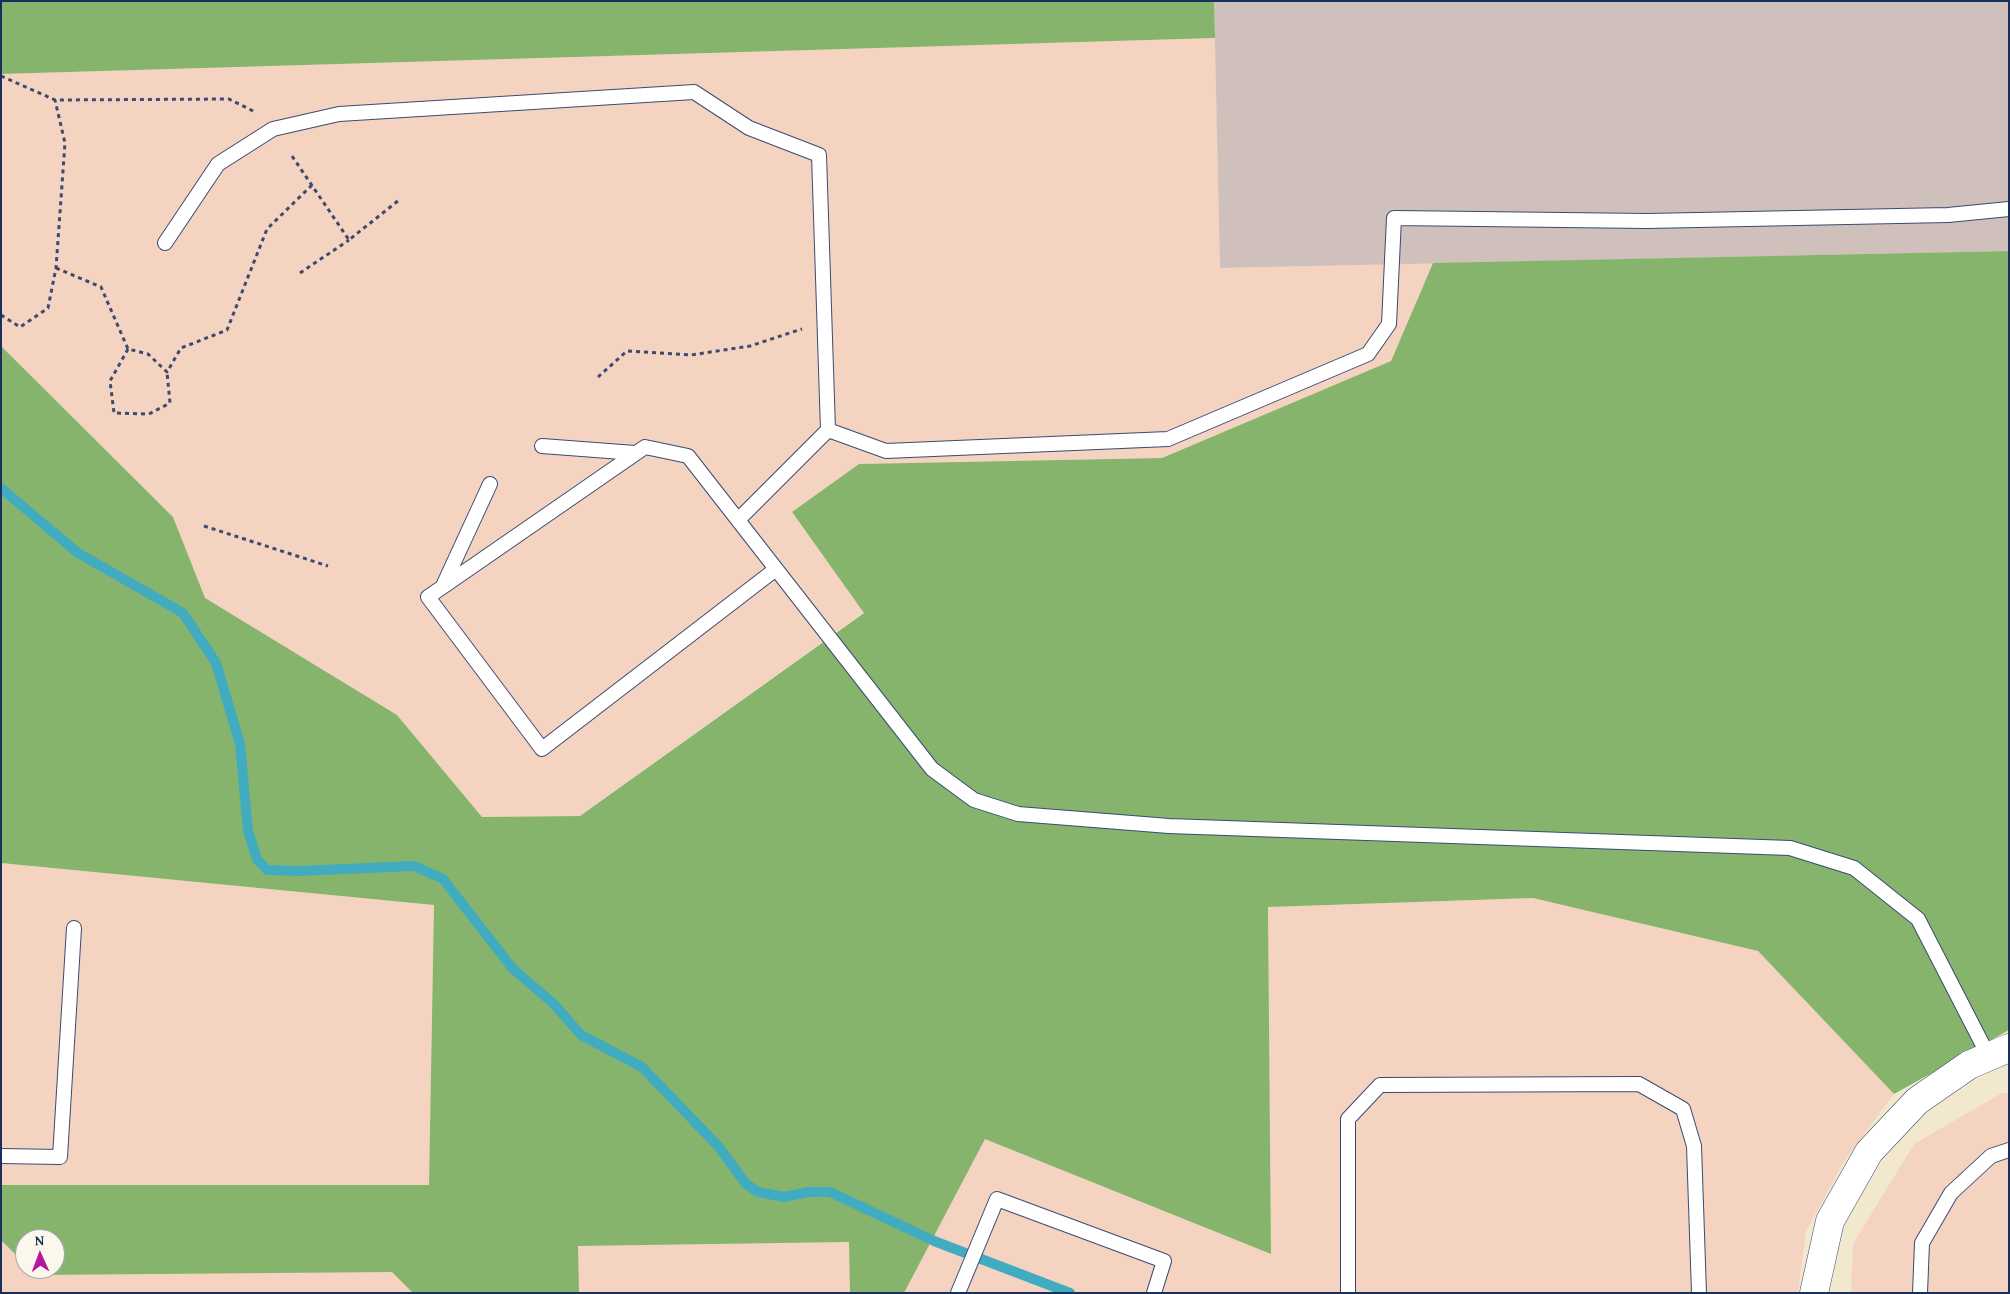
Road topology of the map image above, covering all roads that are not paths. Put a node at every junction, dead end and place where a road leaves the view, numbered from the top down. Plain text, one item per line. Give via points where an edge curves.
1 (2009, 209) edge
2 (165, 243) dead end
3 (828, 430) junction
4 (542, 446) dead end
5 (635, 453) junction
6 (490, 484) dead end
7 (738, 520) junction
8 (776, 569) junction
9 (443, 586) junction
10 (74, 928) dead end
11 (1999, 1052) edge
12 (2009, 1150) edge
13 (1, 1156) edge
14 (958, 1293) edge
15 (1154, 1293) edge
16 (1348, 1293) edge
17 (1699, 1293) edge
18 (1814, 1293) edge
19 (1920, 1293) edge

1 - 3 lane via 1948,215 1647,221 1394,218 1389,324 1368,354 1168,439 886,451
2 - 3 lane via 218,164 273,129 339,114 694,92 749,128 819,155
3 - 7 lane
4 - 5 lane
5 - 7 lane via 645,447 688,456
5 - 9 lane
6 - 9 lane
7 - 8 lane
8 - 9 lane via 542,749 428,597
8 - 11 lane via 932,770 974,800 1018,814 1169,826 1790,848 1854,868 1918,919
10 - 13 lane via 60,1157
11 - 18 street via 1969,1065 1918,1101 1869,1152 1830,1221
12 - 19 lane via 1991,1156 1951,1192 1922,1243
14 - 15 lane via 997,1199 1164,1261
16 - 17 lane via 1348,1119 1380,1085 1639,1084 1683,1109 1694,1146

